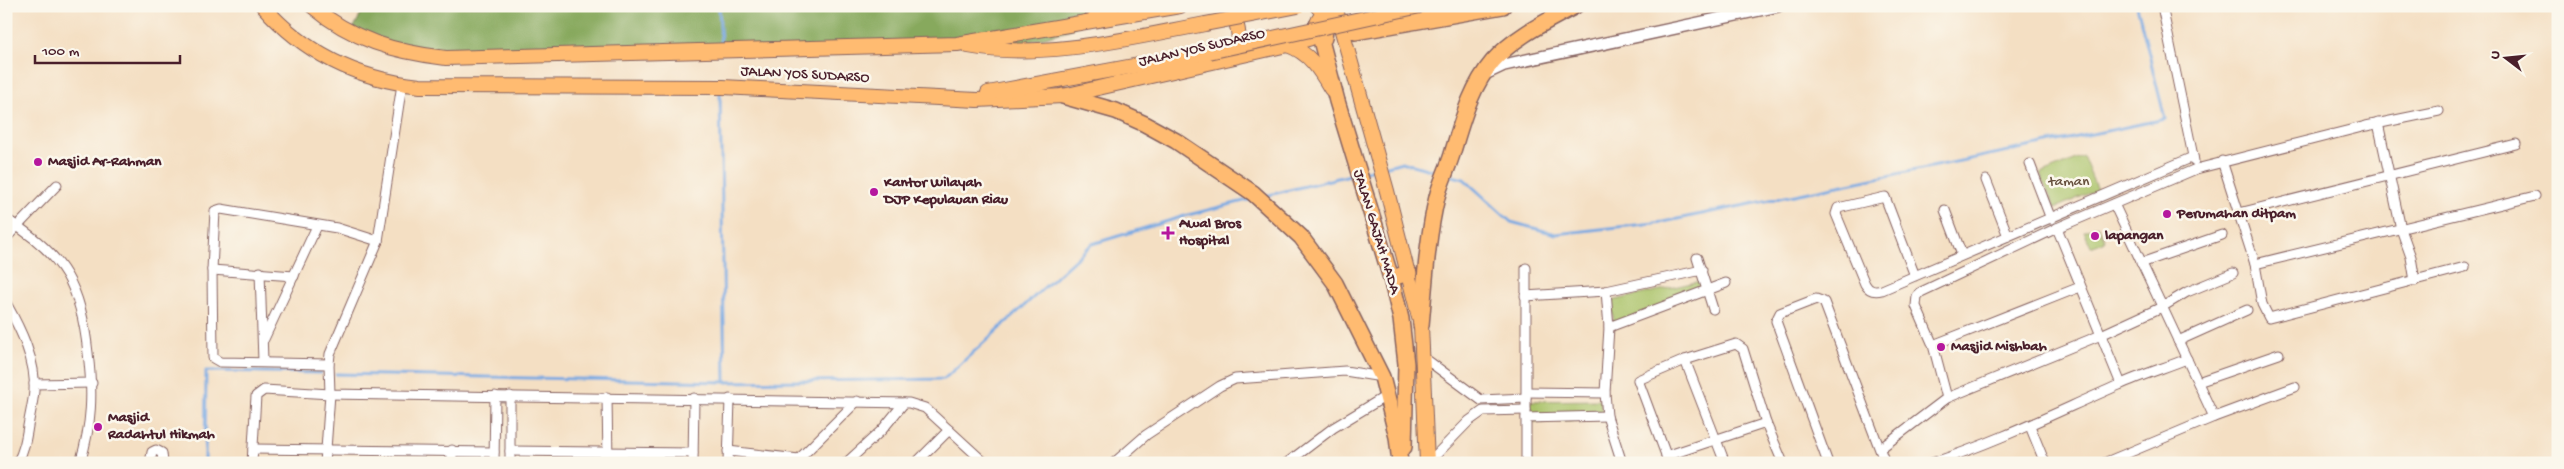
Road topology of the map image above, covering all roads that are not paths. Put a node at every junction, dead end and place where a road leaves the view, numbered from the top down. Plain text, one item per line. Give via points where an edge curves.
1 (263, 6) edge
2 (312, 6) edge
3 (1112, 6) edge
4 (1180, 6) edge
5 (1228, 6) edge
6 (1298, 6) edge
7 (1409, 6) edge
8 (1503, 6) edge
9 (1575, 6) edge
10 (1778, 6) edge
11 (2162, 6) edge
12 (1324, 11) edge
13 (1423, 12) edge
14 (1087, 23) junction
15 (957, 44) junction
16 (1287, 46) junction
17 (1233, 57) junction
18 (1482, 76) junction
19 (402, 84) junction
20 (1063, 96) junction
21 (977, 100) junction
22 (1337, 101) junction
23 (2439, 111) dead end
24 (2378, 123) junction
25 (2516, 144) dead end
26 (2194, 157) junction
27 (2222, 161) junction
28 (2030, 164) dead end
29 (2196, 169) junction
30 (2390, 174) junction
31 (1986, 180) dead end
32 (56, 185) dead end
33 (2535, 196) dead end
34 (2114, 204) junction
35 (1945, 210) dead end
36 (2239, 213) junction
37 (6, 219) edge
38 (2051, 219) junction
39 (18, 226) junction
40 (317, 226) junction
41 (2057, 228) junction
42 (2401, 229) junction
43 (2222, 235) dead end
44 (2008, 236) junction
45 (6, 238) edge
46 (378, 241) junction
47 (1962, 255) junction
48 (1697, 258) dead end
49 (2141, 263) junction
50 (2255, 264) junction
51 (2465, 267) dead end
52 (1526, 268) dead end
53 (212, 270) junction
54 (1702, 270) junction
55 (260, 272) junction
56 (2233, 273) dead end
57 (1409, 274) junction
58 (294, 276) junction
59 (1915, 276) junction
60 (1391, 278) junction
61 (2415, 281) junction
62 (1726, 283) dead end
63 (2080, 287) junction
64 (1706, 290) junction
65 (1606, 291) junction
66 (1525, 296) junction
67 (6, 303) edge
68 (2162, 307) junction
69 (1714, 308) dead end
70 (2247, 310) dead end
71 (1421, 325) junction
72 (1609, 327) junction
73 (2102, 335) junction
74 (264, 339) junction
75 (2178, 341) junction
76 (1933, 345) junction
77 (2279, 354) dead end
78 (1423, 357) junction
79 (2187, 359) junction
80 (1685, 360) junction
81 (263, 362) junction
82 (328, 364) junction
83 (1382, 376) junction
84 (2198, 382) junction
85 (92, 383) junction
86 (34, 384) junction
87 (2121, 384) junction
88 (2295, 387) dead end
89 (1605, 393) junction
90 (330, 394) junction
91 (1527, 395) junction
92 (495, 396) junction
93 (510, 396) junction
94 (1386, 396) junction
95 (607, 397) junction
96 (694, 398) junction
97 (1947, 398) junction
98 (730, 399) junction
99 (1481, 400) junction
100 (857, 401) junction
101 (904, 403) junction
102 (1483, 411) junction
103 (1526, 414) junction
104 (1607, 416) junction
105 (2214, 417) junction
106 (1766, 423) junction
107 (2030, 426) junction
108 (949, 430) junction
109 (1717, 439) junction
110 (1881, 448) junction
111 (253, 449) junction
112 (326, 450) junction
113 (452, 450) junction
114 (510, 451) junction
115 (608, 451) junction
116 (728, 451) junction
117 (377, 452) junction
118 (494, 452) junction
119 (694, 453) junction
120 (1667, 460) edge
121 (797, 461) edge
122 (17, 463) edge
123 (80, 463) edge
124 (150, 463) edge
125 (162, 463) edge
126 (252, 463) edge
127 (325, 463) edge
128 (376, 463) edge
129 (452, 463) edge
130 (494, 463) edge
131 (510, 463) edge
132 (608, 463) edge
133 (693, 463) edge
134 (728, 463) edge
135 (846, 463) edge
136 (916, 463) edge
137 (984, 463) edge
138 (1114, 463) edge
139 (1287, 463) edge
140 (1401, 463) edge
141 (1427, 463) edge
142 (1526, 463) edge
143 (1622, 463) edge
144 (1725, 463) edge
145 (1782, 463) edge
146 (1828, 463) edge
147 (1885, 463) edge
148 (1932, 463) edge
149 (2045, 463) edge
150 (2104, 463) edge

1 - 19 main road, JALAN YOS SUDARSO via 292,36 328,60 350,70
2 - 15 main road, JALAN YOS SUDARSO via 349,33 412,54 446,58
3 - 14 main road
4 - 14 main road, JALAN YOS SUDARSO
5 - 17 main road via 1238,32
6 - 15 main road, bridge via 1074,47 999,50
7 - 13 highway
8 - 13 highway
9 - 18 highway via 1511,44
10 - 18 street via 1504,65
11 - 26 street
12 - 13 highway via 1355,32
12 - 16 main road via 1314,34 1307,41
12 - 22 highway, JALAN GAJAH MADA via 1326,59
12 - 57 main road, JALAN GAJAH MADA via 1348,55
13 - 21 main road, bridge via 990,92
14 - 15 main road, JALAN YOS SUDARSO
16 - 17 main road, JALAN YOS SUDARSO
16 - 22 main road, JALAN YOS SUDARSO via 1298,49 1315,64
17 - 20 main road, JALAN YOS SUDARSO
18 - 71 highway via 1462,118 1437,195 1430,228
19 - 21 main road, JALAN YOS SUDARSO via 723,87
19 - 46 street
20 - 21 main road, JALAN YOS SUDARSO
20 - 83 highway via 1116,111 1145,124 1217,167 1253,193 1315,254 1335,283
22 - 60 highway, JALAN GAJAH MADA
23 - 24 street
24 - 27 street
24 - 30 street
25 - 30 street
26 - 29 street
26 - 38 street
27 - 29 street
27 - 36 street
28 - 38 street
29 - 34 street
30 - 36 street
30 - 42 street
31 - 44 street
32 - 39 street
33 - 42 street
34 - 41 street
34 - 49 street
35 - 47 street
36 - 50 street
37 - 39 street
38 - 44 street
39 - 45 street
39 - 85 street via 52,256 72,283 84,318
40 - 46 street via 337,228
40 - 53 street via 217,210 214,214
40 - 58 street
41 - 63 street
41 - 76 street via 1916,296 1916,306
42 - 50 street
42 - 61 street
43 - 49 street
44 - 47 street
46 - 82 street via 333,344
47 - 59 street
48 - 54 street
49 - 68 street
50 - 61 street via 2262,304 2266,316 2271,318
51 - 61 street
52 - 66 street
53 - 55 street
53 - 81 street via 213,358 220,362
54 - 64 street
54 - 65 street
55 - 58 street
55 - 74 street
56 - 68 street via 2187,292
57 - 60 highway
57 - 71 main road, JALAN GAJAH MADA
58 - 74 street
59 - 59 street via 1876,292 1868,288 1836,214 1838,208 1885,197
60 - 140 highway, JALAN GAJAH MADA via 1401,319 1406,364
62 - 64 street
63 - 73 street
63 - 76 street
64 - 69 street
64 - 72 street
65 - 66 street
65 - 72 street
66 - 91 street
67 - 86 street via 29,355
68 - 73 street
68 - 75 street
70 - 75 street
71 - 78 main road, JALAN GAJAH MADA
72 - 89 street
73 - 87 street
73 - 97 street
74 - 81 street
75 - 79 street
76 - 97 street
77 - 84 street
78 - 99 street
78 - 141 main road, JALAN GAJAH MADA
79 - 84 street
79 - 87 street
80 - 106 street via 1733,345 1740,346
80 - 109 street
80 - 120 street via 1638,380
81 - 82 street
82 - 90 street
83 - 94 highway
83 - 138 street via 1345,371 1235,379 1146,435
84 - 105 street
85 - 86 street
85 - 123 street via 90,421
86 - 122 street via 26,440
87 - 107 street
88 - 105 street
89 - 91 street
89 - 104 street
90 - 92 street
90 - 111 street via 260,391 256,396
90 - 112 street
91 - 99 street
91 - 103 street
92 - 93 street
92 - 118 street
93 - 95 street
93 - 114 street
94 - 139 street via 1333,428
94 - 140 highway
95 - 96 street
95 - 115 street
96 - 98 street
96 - 119 street
97 - 110 street
98 - 100 street
98 - 116 street
99 - 102 street
100 - 101 street
100 - 121 street
101 - 108 street via 925,408
101 - 135 street via 882,430
102 - 103 street
102 - 141 street
103 - 104 street
103 - 142 street
104 - 143 street
105 - 150 street
106 - 109 street
106 - 145 street
107 - 148 street
107 - 149 street
108 - 136 street
108 - 137 street
109 - 120 street
109 - 144 street
110 - 146 street via 1824,302 1816,299 1780,314 1776,321
110 - 147 street
111 - 112 street
111 - 126 street
112 - 117 street
112 - 127 street
113 - 117 street
113 - 118 street
113 - 129 street
114 - 115 street
114 - 131 street
115 - 119 street
115 - 132 street
116 - 121 street
116 - 134 street
117 - 128 street
118 - 130 street
119 - 133 street
124 - 125 street via 151,453 156,450 162,453

